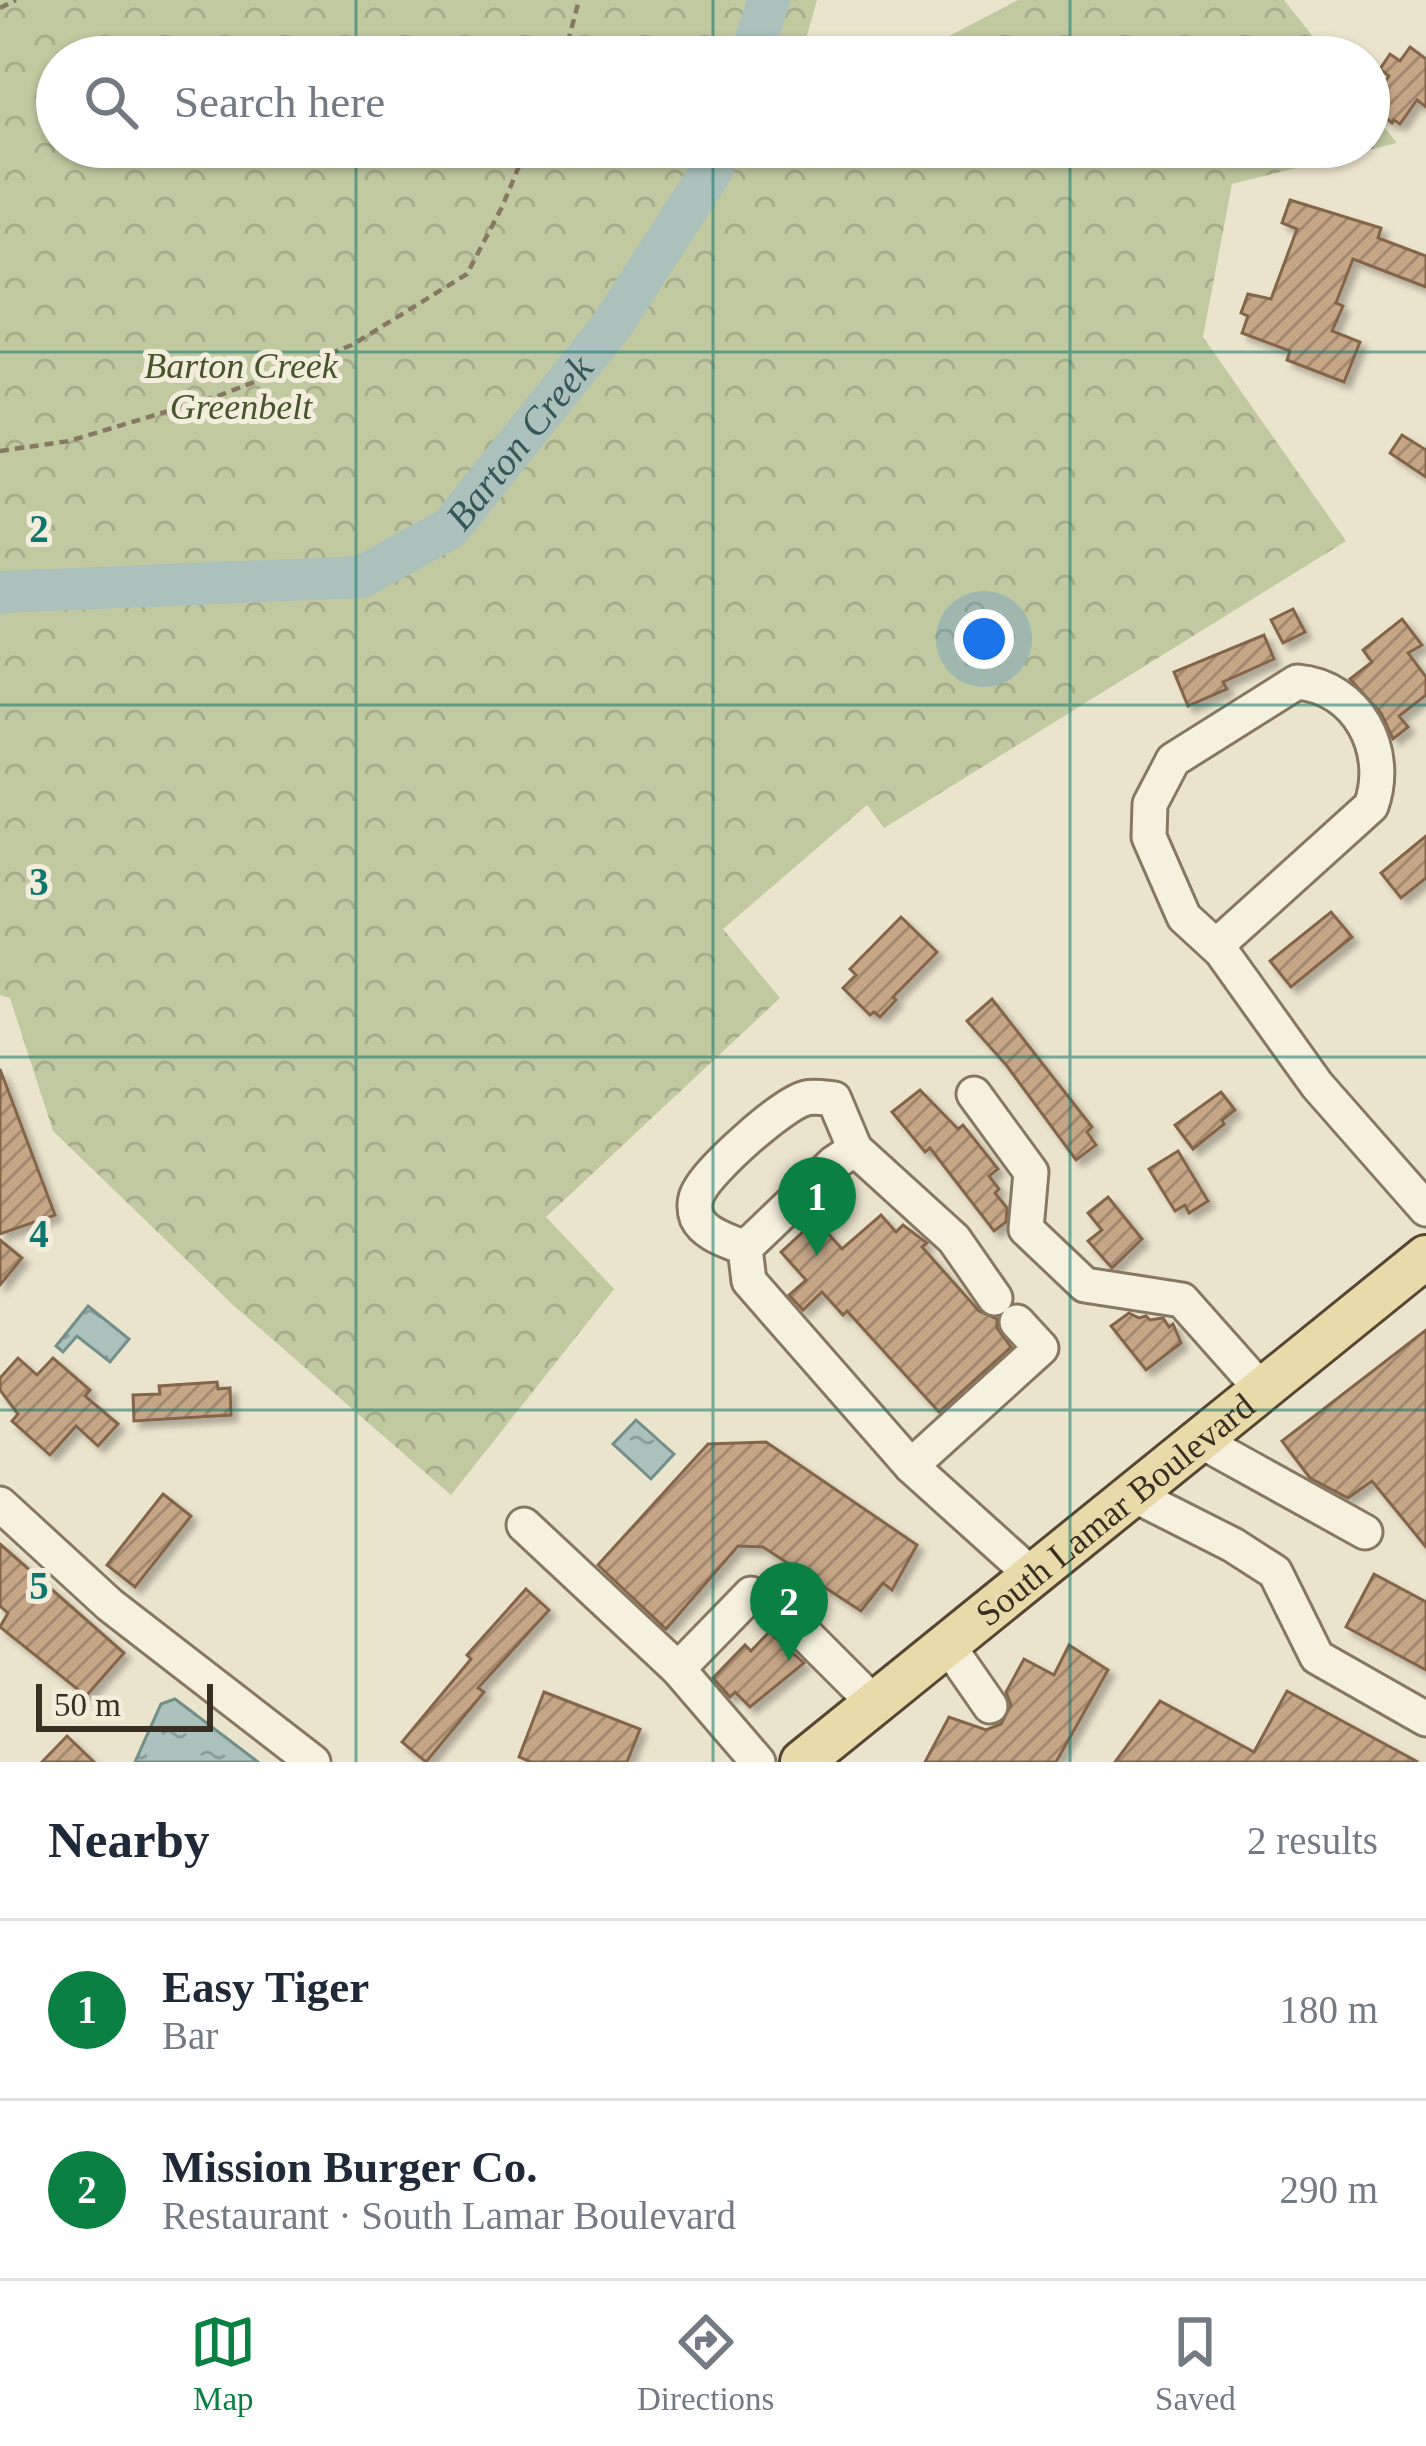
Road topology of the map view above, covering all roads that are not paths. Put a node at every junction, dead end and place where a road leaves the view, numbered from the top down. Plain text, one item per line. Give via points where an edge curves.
1 (1216, 946) junction
2 (974, 1094) dead end
3 (855, 1149) junction
4 (1426, 1209) edge
5 (745, 1248) junction
6 (1426, 1257) edge
7 (1262, 1390) junction
8 (1199, 1440) junction
9 (911, 1466) junction
10 (1132, 1494) junction
11 (0, 1504) edge
12 (524, 1525) dead end
13 (1365, 1532) dead end
14 (1032, 1575) junction
15 (946, 1644) junction
16 (678, 1669) junction
17 (874, 1703) junction
18 (990, 1706) dead end
19 (1426, 1720) edge
20 (819, 1756) edge
21 (313, 1762) edge
22 (758, 1762) edge

1 - 1 lane via 1184,917 1149,837 1150,804 1173,760 1297,682 1319,684 1343,701 1376,747 1371,806
1 - 4 lane via 1317,1084
2 - 7 lane via 1031,1172 1026,1228 1084,1285 1182,1300
3 - 5 lane
3 - 5 lane via 834,1099 808,1097 783,1108 695,1199 706,1231
3 - 9 lane via 954,1239 1041,1348
5 - 9 lane via 748,1281
6 - 7 main road, South Lamar Boulevard
7 - 8 main road, South Lamar Boulevard
8 - 10 main road, South Lamar Boulevard
8 - 13 lane
9 - 14 lane
10 - 14 main road, South Lamar Boulevard
10 - 19 lane via 1275,1573 1317,1657
11 - 21 lane via 110,1605
12 - 16 lane
14 - 15 main road, South Lamar Boulevard
15 - 17 main road, South Lamar Boulevard
15 - 18 lane
16 - 17 lane via 751,1594 784,1613
16 - 22 lane
17 - 20 main road, South Lamar Boulevard

